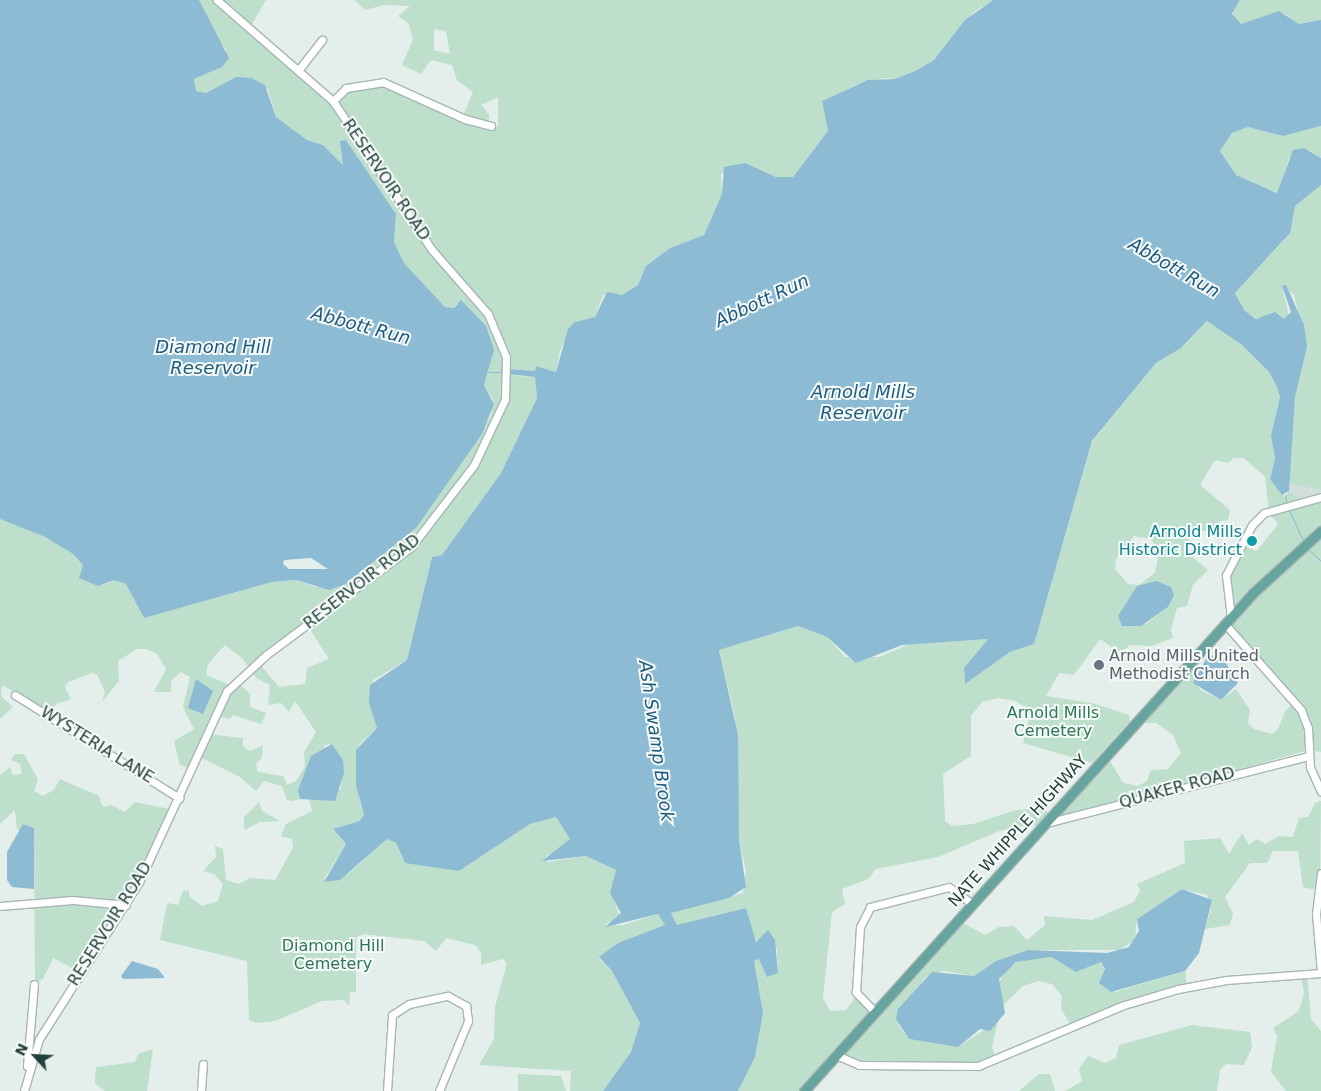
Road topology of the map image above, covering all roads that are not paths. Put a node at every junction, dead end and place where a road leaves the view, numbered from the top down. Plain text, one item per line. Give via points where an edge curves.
1 (217, 0) edge
2 (322, 40) dead end
3 (300, 68) junction
4 (333, 101) junction
5 (491, 126) dead end
6 (1321, 497) edge
7 (1321, 531) edge
8 (1228, 621) junction
9 (15, 695) dead end
10 (1308, 756) junction
11 (1321, 792) edge
12 (179, 798) junction
13 (1046, 823) junction
14 (1321, 873) edge
15 (972, 904) junction
16 (126, 905) junction
17 (0, 906) edge
18 (1321, 973) edge
19 (34, 984) dead end
20 (875, 1012) junction
21 (836, 1055) junction
22 (203, 1064) dead end
23 (24, 1087) edge
24 (201, 1091) edge
25 (387, 1091) edge
26 (438, 1091) edge
27 (804, 1091) edge

1 - 3 street, RESERVOIR ROAD
2 - 3 street
3 - 4 street, RESERVOIR ROAD
4 - 5 street via 346,88 383,82 465,119
4 - 12 street, RESERVOIR ROAD via 432,250 488,314 500,336 507,377 493,431 435,520 411,547 237,679 226,694
6 - 8 street via 1258,518 1232,556 1226,586
7 - 8 main road, NATE WHIPPLE HIGHWAY via 1304,543
8 - 10 street via 1301,710 1308,728
8 - 13 main road, NATE WHIPPLE HIGHWAY
9 - 12 street, WYSTERIA LANE
10 - 11 street
10 - 13 street, QUAKER ROAD
12 - 16 street, RESERVOIR ROAD
13 - 15 main road, NATE WHIPPLE HIGHWAY
14 - 18 street via 1316,914
15 - 20 main road, NATE WHIPPLE HIGHWAY
15 - 20 street via 949,887 870,907 860,927 856,992
16 - 17 street via 73,900
16 - 23 street, RESERVOIR ROAD via 48,1024
18 - 21 street via 1226,980 1178,989 1124,1005 978,1066 859,1065
19 - 23 street
20 - 21 main road, NATE WHIPPLE HIGHWAY
21 - 27 main road, NATE WHIPPLE HIGHWAY
22 - 24 street
25 - 26 street via 392,1015 409,1004 448,996 466,1006 468,1021

